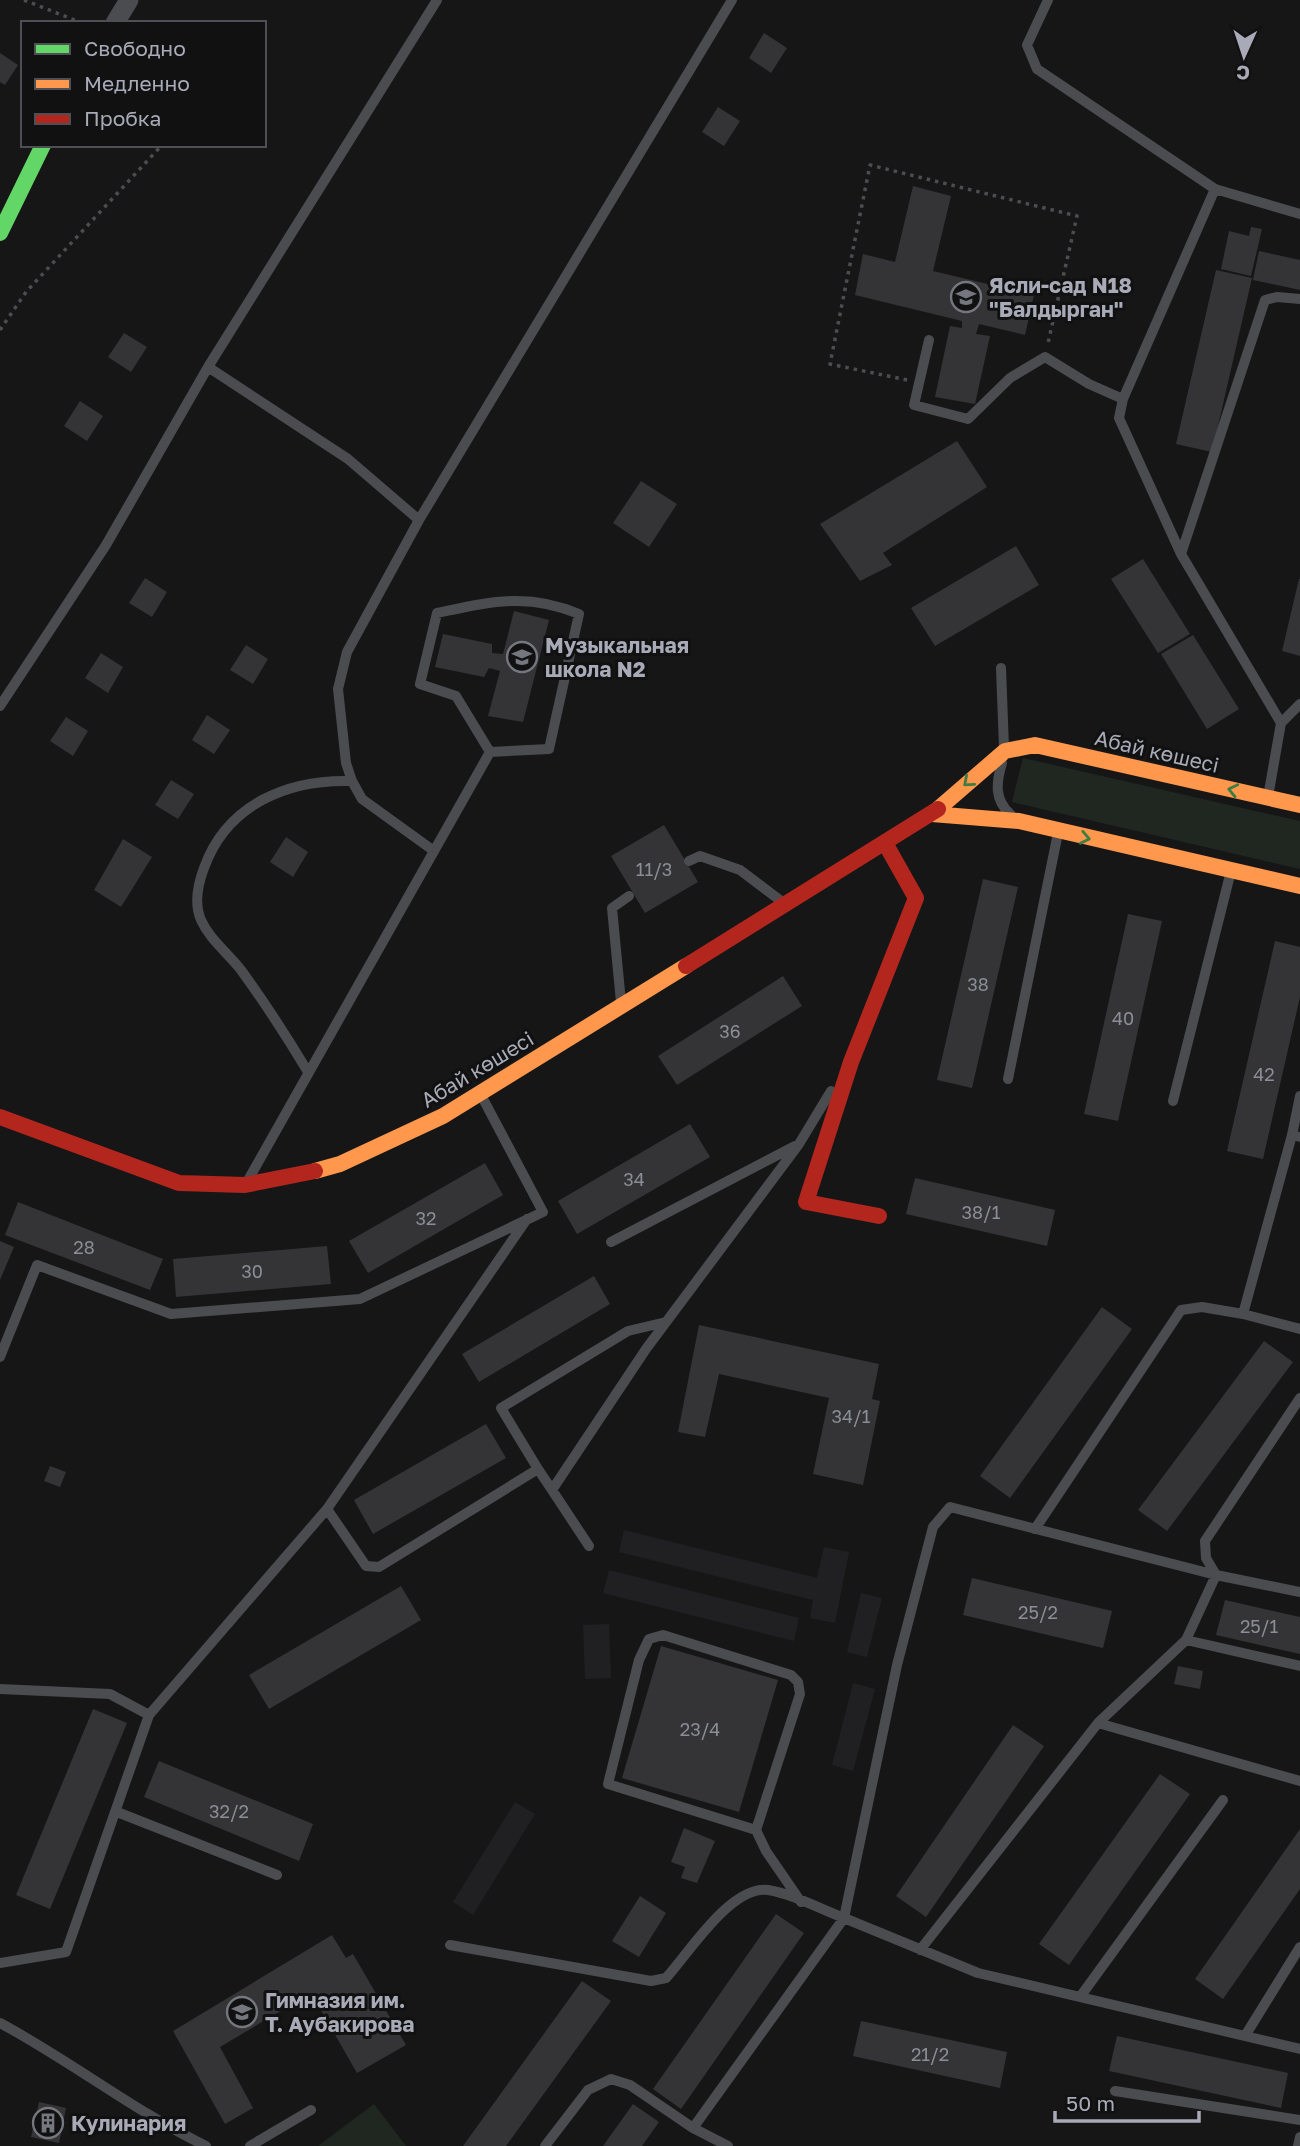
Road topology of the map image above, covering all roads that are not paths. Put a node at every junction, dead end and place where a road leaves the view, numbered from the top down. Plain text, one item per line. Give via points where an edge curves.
1 (129, 0) edge
2 (437, 0) edge
3 (732, 0) edge
4 (1048, 0) edge
5 (116, 21) edge
6 (42, 147) edge
7 (1215, 189) junction
8 (1300, 214) edge
9 (0, 233) edge
10 (1300, 299) edge
11 (929, 340) dead end
12 (208, 367) junction
13 (1123, 399) junction
14 (419, 520) junction
15 (1181, 554) junction
16 (1001, 668) dead end
17 (1300, 704) edge
18 (0, 706) edge
19 (1281, 723) junction
20 (1004, 751) junction
21 (490, 752) junction
22 (352, 781) junction
23 (1268, 797) junction
24 (1300, 805) edge
25 (932, 814) junction
26 (1018, 821) junction
27 (1059, 832) junction
28 (885, 843) junction
29 (434, 851) junction
30 (689, 861) dead end
31 (1231, 870) junction
32 (1300, 886) edge
33 (629, 896) dead end
34 (785, 904) junction
35 (621, 1005) junction
36 (851, 1062) junction
37 (308, 1072) junction
38 (1008, 1079) dead end
39 (479, 1092) junction
40 (1300, 1096) edge
41 (1173, 1101) dead end
42 (0, 1117) edge
43 (1296, 1136) edge
44 (799, 1144) junction
45 (245, 1185) junction
46 (879, 1216) dead end
47 (527, 1219) junction
48 (611, 1242) dead end
49 (1243, 1314) junction
50 (666, 1322) junction
51 (1300, 1329) edge
52 (0, 1357) edge
53 (1300, 1398) edge
54 (538, 1469) junction
55 (552, 1490) junction
56 (327, 1509) junction
57 (1035, 1529) junction
58 (589, 1546) dead end
59 (1216, 1575) junction
60 (1300, 1592) edge
61 (1186, 1640) junction
62 (1300, 1666) edge
63 (0, 1689) edge
64 (149, 1715) junction
65 (1098, 1723) junction
66 (1300, 1781) edge
67 (1223, 1800) dead end
68 (117, 1812) junction
69 (756, 1830) junction
70 (277, 1875) dead end
71 (802, 1902) junction
72 (844, 1918) junction
73 (450, 1945) dead end
74 (1300, 1947) edge
75 (920, 1950) junction
76 (0, 1964) edge
77 (1080, 1997) junction
78 (0, 2023) edge
79 (1245, 2036) junction
80 (1300, 2049) edge
81 (1115, 2091) dead end
82 (311, 2110) dead end
83 (1300, 2120) edge
84 (693, 2128) junction
85 (1300, 2137) edge
86 (206, 2146) edge
87 (250, 2146) edge
88 (545, 2146) edge
89 (729, 2146) edge
90 (1298, 2146) edge

1 - 5 street
2 - 12 lane
3 - 14 lane
4 - 7 lane via 1027,45 1037,69
6 - 9 street
7 - 8 lane
7 - 13 lane
10 - 15 lane via 1265,300
11 - 13 lane via 914,405 968,419 1010,378 1045,357
12 - 14 lane via 348,459
12 - 18 lane via 106,545
13 - 15 lane via 1119,418
14 - 22 lane via 341,671 338,689
15 - 19 lane
16 - 20 lane
17 - 19 lane
19 - 23 lane
23 -> 20 street, Абай көшесі via 1035,745
20 -> 25 street, Абай көшесі
20 - 26 lane via 996,785 1003,807
21 - 21 lane via 456,696 420,684 437,613 508,598 554,603 579,614 549,749
21 - 29 lane
22 - 29 lane via 362,799
22 - 37 lane via 299,784 247,808 211,850 199,881 200,917 210,936 273,1013
23 - 24 street, Абай көшесі
25 - 26 street
25 - 28 street, Абай көшесі
26 - 27 street
27 -> 31 street
27 - 38 lane
28 - 34 street, Абай көшесі
28 - 36 street via 916,898
29 - 37 lane
30 - 34 lane via 700,856 740,870
31 - 32 street
31 - 41 lane
33 - 35 lane via 612,908
34 - 35 street, Абай көшесі
35 - 39 street, Абай көшесі
36 - 44 lane
36 - 46 street via 806,1202
37 - 45 lane
39 - 45 street, Абай көшесі via 443,1116 340,1164 288,1180
39 - 47 lane via 543,1212
40 - 43 lane
42 - 45 street, Абай көшесі via 179,1183
43 - 49 lane
44 - 48 lane
44 - 50 lane
47 - 52 lane via 360,1299 171,1314 37,1265
47 - 56 lane
49 - 51 lane
49 - 57 lane via 1202,1307 1181,1310
50 - 54 lane via 628,1331 501,1408
50 - 55 lane
53 - 59 lane via 1205,1541 1206,1558
54 - 55 lane
54 - 56 lane via 379,1567 366,1566
55 - 58 lane
56 - 64 lane
57 - 59 lane
57 - 72 lane via 950,1507 933,1527 897,1665
59 - 60 lane
59 - 61 lane
61 - 62 lane
61 - 65 lane
63 - 64 lane via 110,1694
64 - 68 lane
65 - 66 lane
65 - 75 lane
67 - 77 lane
68 - 70 lane
68 - 76 lane via 66,1952
69 - 69 lane via 800,1694 798,1682 791,1675 663,1635 649,1639 639,1660 608,1784
69 - 71 lane
71 - 72 lane
71 - 73 lane via 767,1890 740,1897 666,1978 651,1981
72 - 75 lane
72 - 84 lane
74 - 79 lane
75 - 77 lane via 978,1973
77 - 79 lane
78 - 86 lane
79 - 80 lane
81 - 83 lane
82 - 87 lane
84 - 88 lane via 630,2085 611,2079 588,2090
84 - 89 lane
85 - 90 lane

